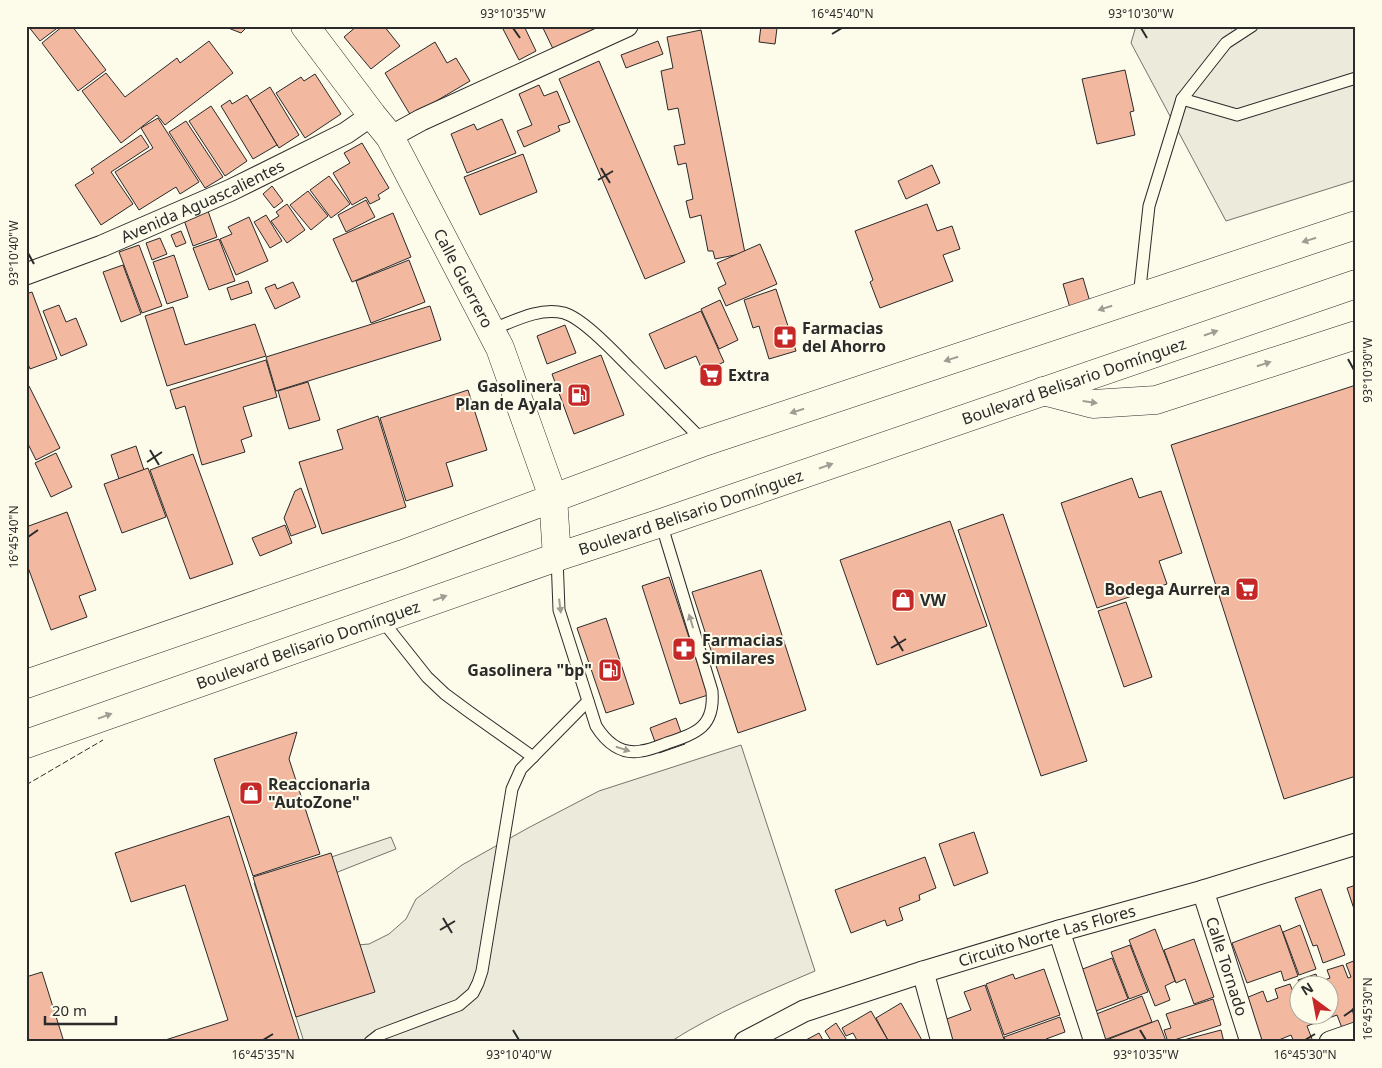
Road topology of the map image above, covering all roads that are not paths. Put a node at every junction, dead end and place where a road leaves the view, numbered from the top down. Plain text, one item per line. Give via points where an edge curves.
1 (305, 26) edge
2 (627, 26) edge
3 (1252, 26) edge
4 (1356, 78) edge
5 (1182, 99) junction
6 (372, 115) junction
7 (390, 137) junction
8 (1356, 225) edge
9 (26, 274) edge
10 (1356, 284) edge
11 (1139, 297) junction
12 (491, 330) junction
13 (1356, 335) edge
14 (1043, 391) junction
15 (704, 442) junction
16 (553, 497) junction
17 (661, 523) junction
18 (557, 557) junction
19 (381, 618) junction
20 (26, 684) edge
21 (588, 701) junction
22 (78, 726) junction
23 (26, 744) edge
24 (532, 757) junction
25 (26, 759) edge
26 (1356, 844) edge
27 (1203, 891) junction
28 (1059, 931) junction
29 (923, 972) junction
30 (1356, 1033) edge
31 (370, 1042) edge
32 (745, 1042) edge
33 (942, 1042) edge
34 (1095, 1042) edge
35 (1252, 1042) edge
36 (1330, 1042) edge

1 - 6 main road, Calle Guerrero
2 - 7 street
3 - 5 lane via 1226,43
4 - 5 lane via 1237,115
5 - 11 lane via 1150,206
6 - 7 main road, Calle Guerrero
6 - 9 street, Avenida Aguascalientes via 346,133 231,190 102,246
7 - 12 main road, Calle Guerrero
8 -> 11 main road
14 -> 10 main road, Boulevard Belisario Domínguez
11 -> 15 main road
12 - 15 lane via 529,315 565,314 584,324 609,347
12 - 16 main road, Calle Guerrero
14 -> 13 main road via 1093,404 1156,400
17 -> 14 main road, Boulevard Belisario Domínguez
15 - 16 main road
16 - 18 main road, Calle Guerrero
16 - 20 main road via 403,554
17 - 18 main road, Boulevard Belisario Domínguez
21 -> 17 lane via 596,726 604,738 627,751 641,752 692,734 703,727 710,716 712,691
19 -> 18 main road, Boulevard Belisario Domínguez
18 -> 21 lane via 559,610
22 -> 19 main road, Boulevard Belisario Domínguez
19 - 24 lane via 426,677
21 - 24 lane
22 - 23 main road, Boulevard Belisario Domínguez
22 - 25 main road
24 - 31 lane via 520,770 512,789 482,971 476,988 459,1006 379,1035
26 - 27 street, Circuito Norte Las Flores
27 - 28 street, Circuito Norte Las Flores
27 - 35 street, Calle Tornado
28 - 29 street, Circuito Norte Las Flores
28 - 34 street
29 - 32 street, Circuito Norte Las Flores via 804,1012
29 - 33 street
30 - 36 street

